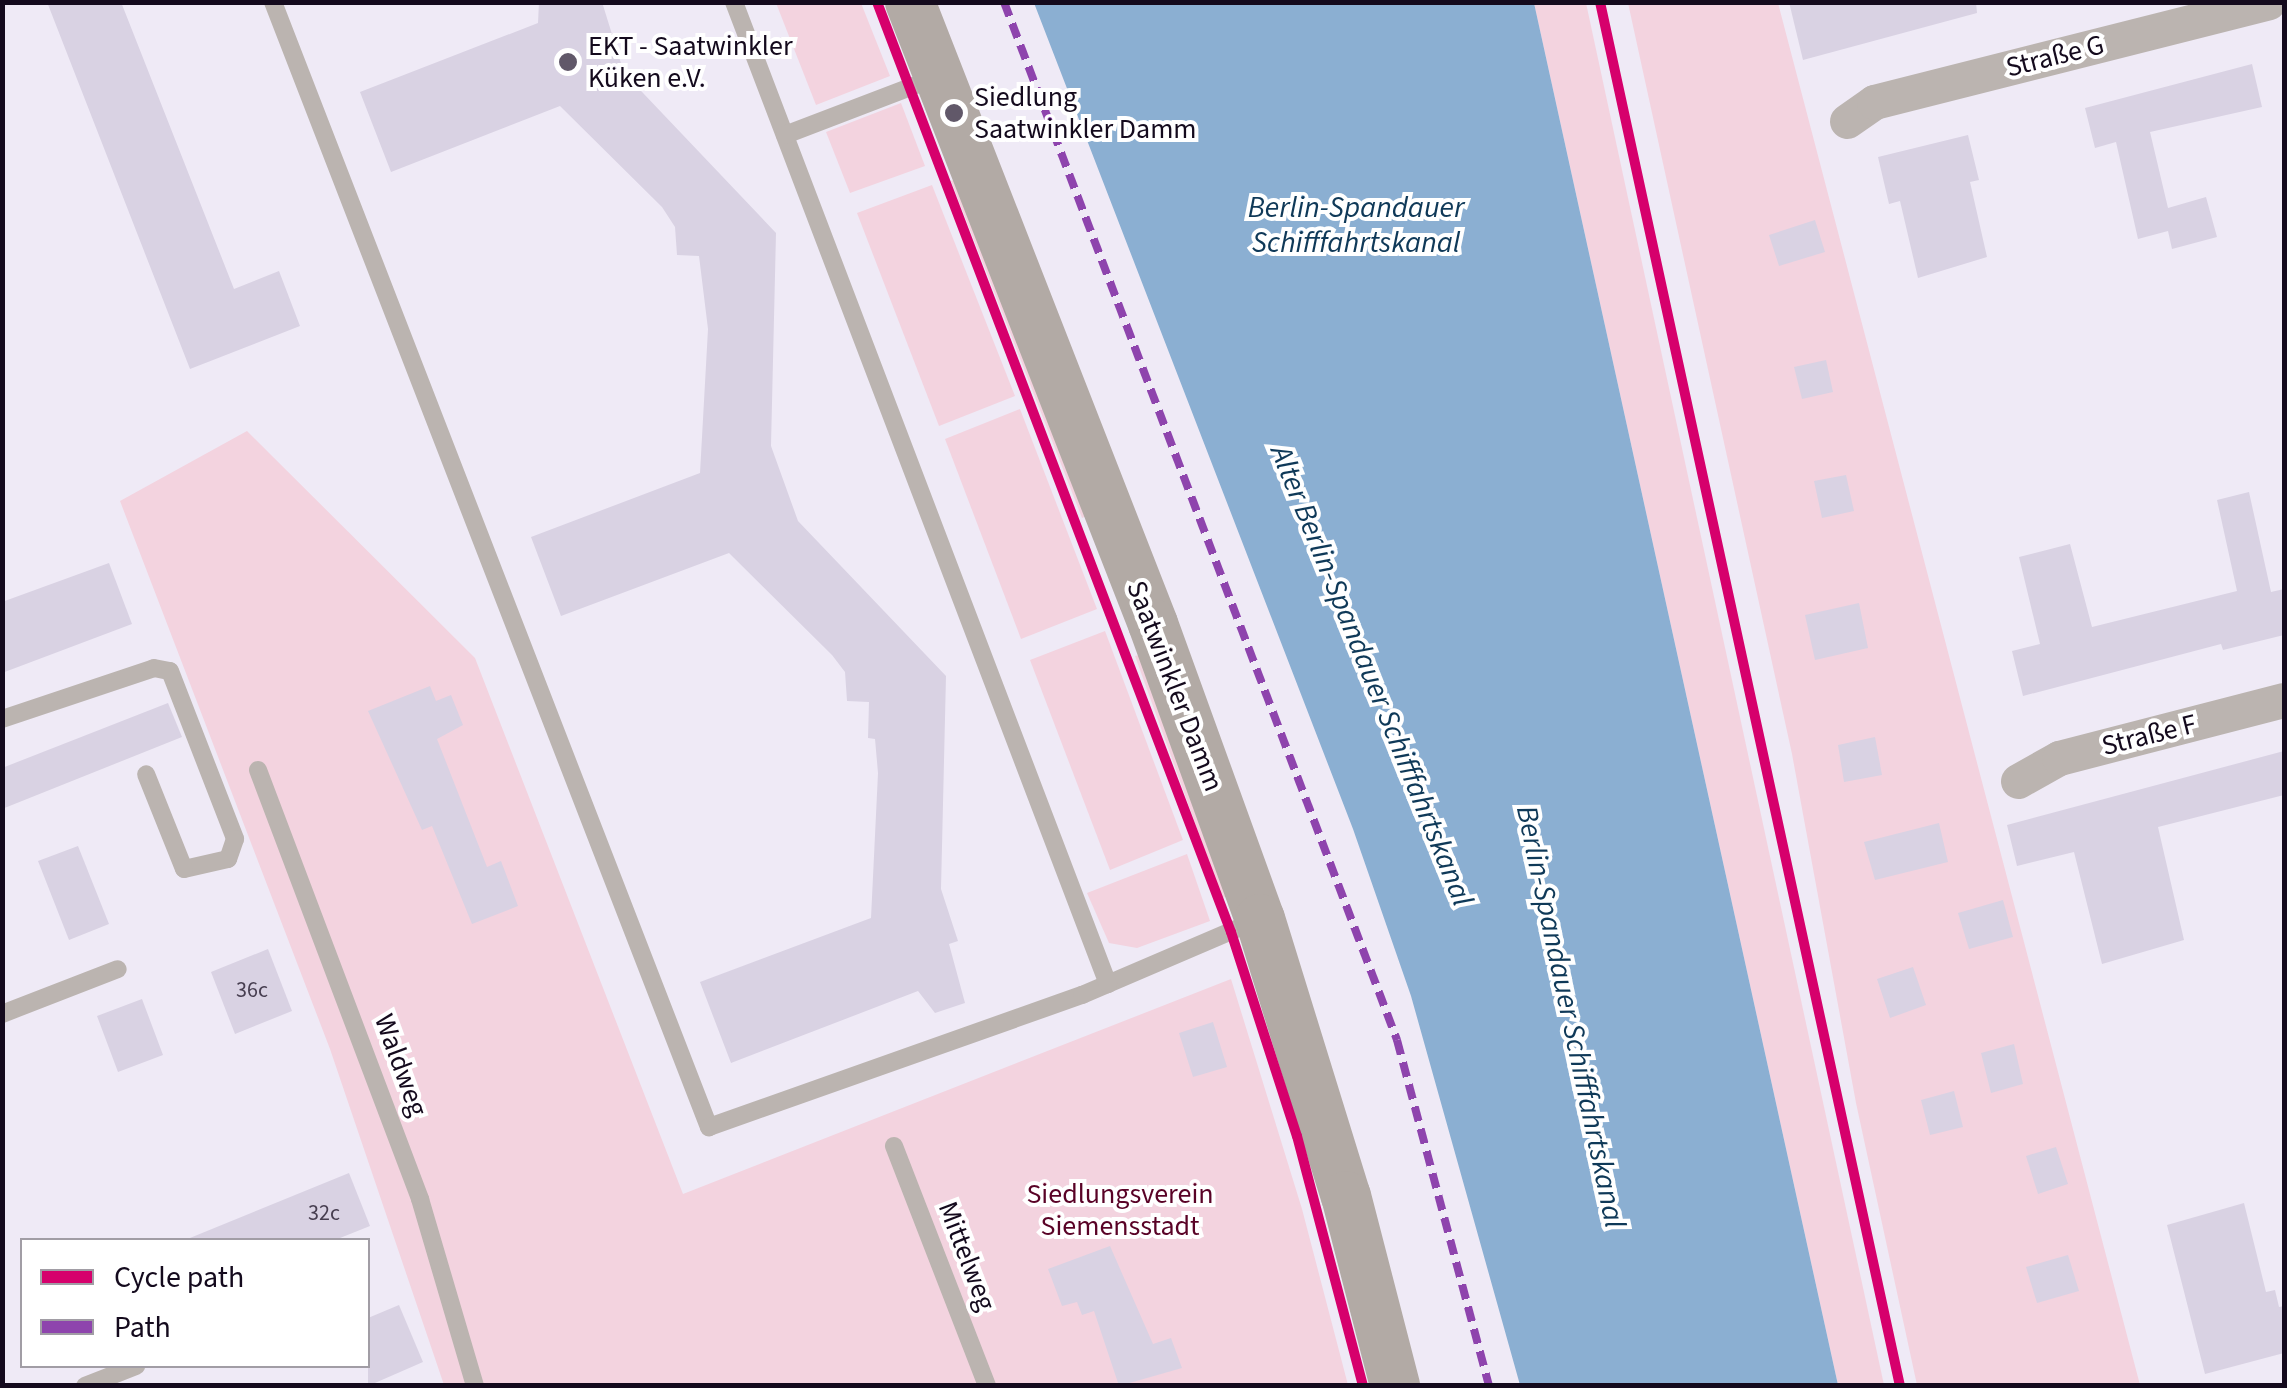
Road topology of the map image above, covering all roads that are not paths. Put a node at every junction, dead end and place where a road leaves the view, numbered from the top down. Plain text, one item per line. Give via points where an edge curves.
1 (273, 2) edge
2 (734, 2) edge
3 (910, 2) edge
4 (2269, 2) edge
5 (940, 76) junction
6 (1847, 121) dead end
7 (785, 136) junction
8 (2284, 700) edge
9 (2, 719) edge
10 (258, 770) dead end
11 (146, 774) dead end
12 (2018, 781) dead end
13 (1260, 919) junction
14 (118, 969) dead end
15 (1108, 984) junction
16 (2, 1014) edge
17 (894, 1146) dead end
18 (131, 1368) edge
19 (85, 1386) edge
20 (475, 1386) edge
21 (986, 1386) edge
22 (1395, 1386) edge

1 - 15 lane via 709,1127
2 - 7 lane
3 - 5 main road, Saatwinkler Damm
4 - 6 street, Straße G via 1874,102
5 - 7 lane
5 - 13 main road, Saatwinkler Damm
7 - 15 lane
8 - 12 street, Straße F via 2059,758
9 - 11 lane via 154,668 170,671 235,838 228,859 184,869
10 - 20 lane, Waldweg via 420,1199
13 - 15 lane
13 - 22 main road, Saatwinkler Damm via 1346,1196
14 - 16 lane
17 - 21 lane, Mittelweg
18 - 19 lane

